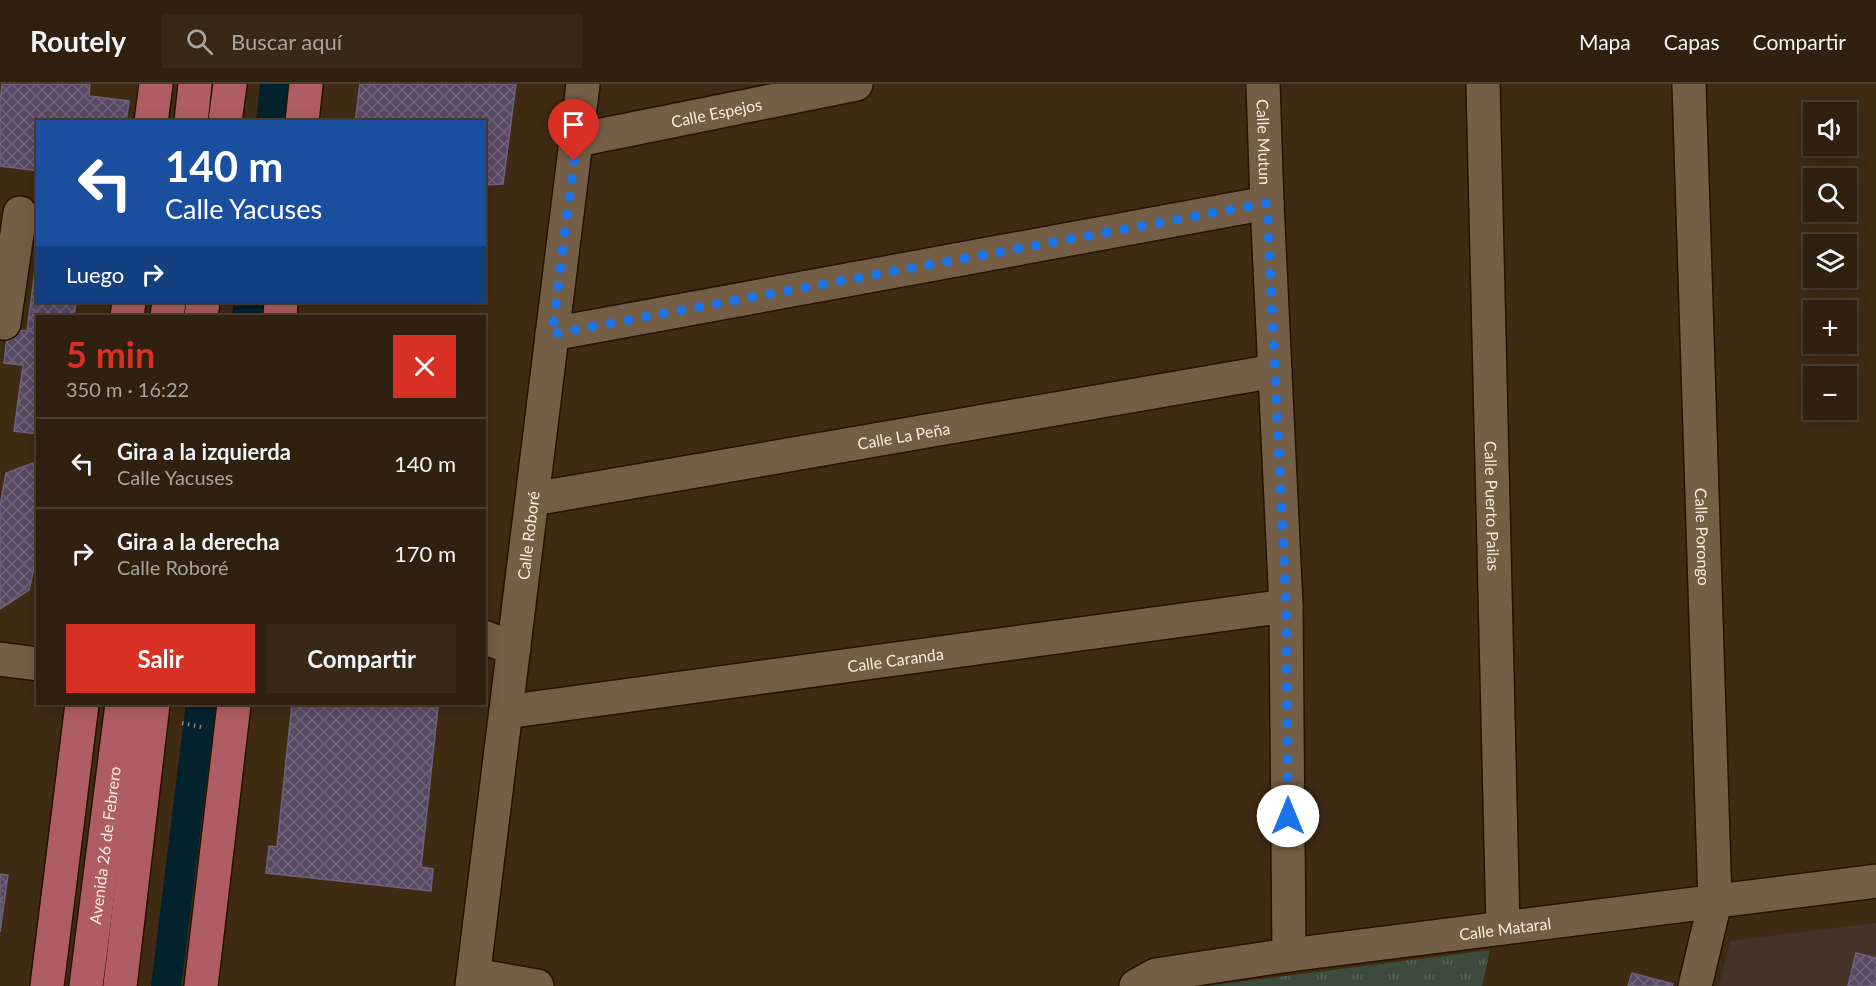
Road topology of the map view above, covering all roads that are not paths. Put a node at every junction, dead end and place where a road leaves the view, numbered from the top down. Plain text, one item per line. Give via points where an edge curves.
1 (156, 84) edge
2 (195, 84) edge
3 (230, 84) edge
4 (306, 84) edge
5 (584, 84) edge
6 (856, 84) edge
7 (1263, 84) edge
8 (1484, 84) edge
9 (1689, 84) edge
10 (151, 120) edge
11 (191, 120) edge
12 (225, 120) edge
13 (302, 120) edge
14 (577, 140) junction
15 (1267, 203) junction
16 (19, 213) edge
17 (4, 323) dead end
18 (552, 334) junction
19 (1275, 371) junction
20 (533, 499) junction
21 (1286, 606) junction
22 (499, 643) edge
23 (0, 659) edge
24 (36, 664) edge
25 (82, 705) edge
26 (122, 705) edge
27 (234, 705) edge
28 (162, 712) edge
29 (506, 712) junction
30 (1876, 882) edge
31 (1715, 902) junction
32 (1503, 927) junction
33 (1289, 955) junction
34 (473, 981) edge
35 (47, 986) edge
36 (86, 986) edge
37 (120, 986) edge
38 (201, 986) edge
39 (537, 986) edge
40 (1136, 986) edge
41 (1695, 986) edge

1 - 10 main road
2 - 11 main road
3 - 12 main road
4 - 13 main road
5 - 14 street, Calle Roboré
6 - 14 street, Calle Espejos
7 - 15 street, Calle Mutun
8 - 32 street, Calle Puerto Pailas
9 - 31 street, Calle Porongo
14 - 18 street, Calle Roboré
15 - 18 street
15 - 19 street, Calle Mutun
16 - 17 street
18 - 20 street, Calle Roboré
19 - 20 street, Calle La Peña
19 - 21 street, Calle Mutun
20 - 22 street, Calle Roboré
21 - 29 street, Calle Caranda
21 - 33 street, Calle Mutun
22 - 29 street, Calle Roboré
23 - 24 street
25 - 35 main road
26 - 36 main road, Avenida 26 de Febrero
27 - 38 main road
28 - 37 main road, Avenida 26 de Febrero
29 - 34 street, Calle Roboré
30 - 31 street, Calle Mataral
31 - 32 street, Calle Mataral
31 - 41 street, Calle Porongo
32 - 33 street, Calle Mataral
33 - 40 street, Calle Mataral via 1156,975
34 - 39 street

